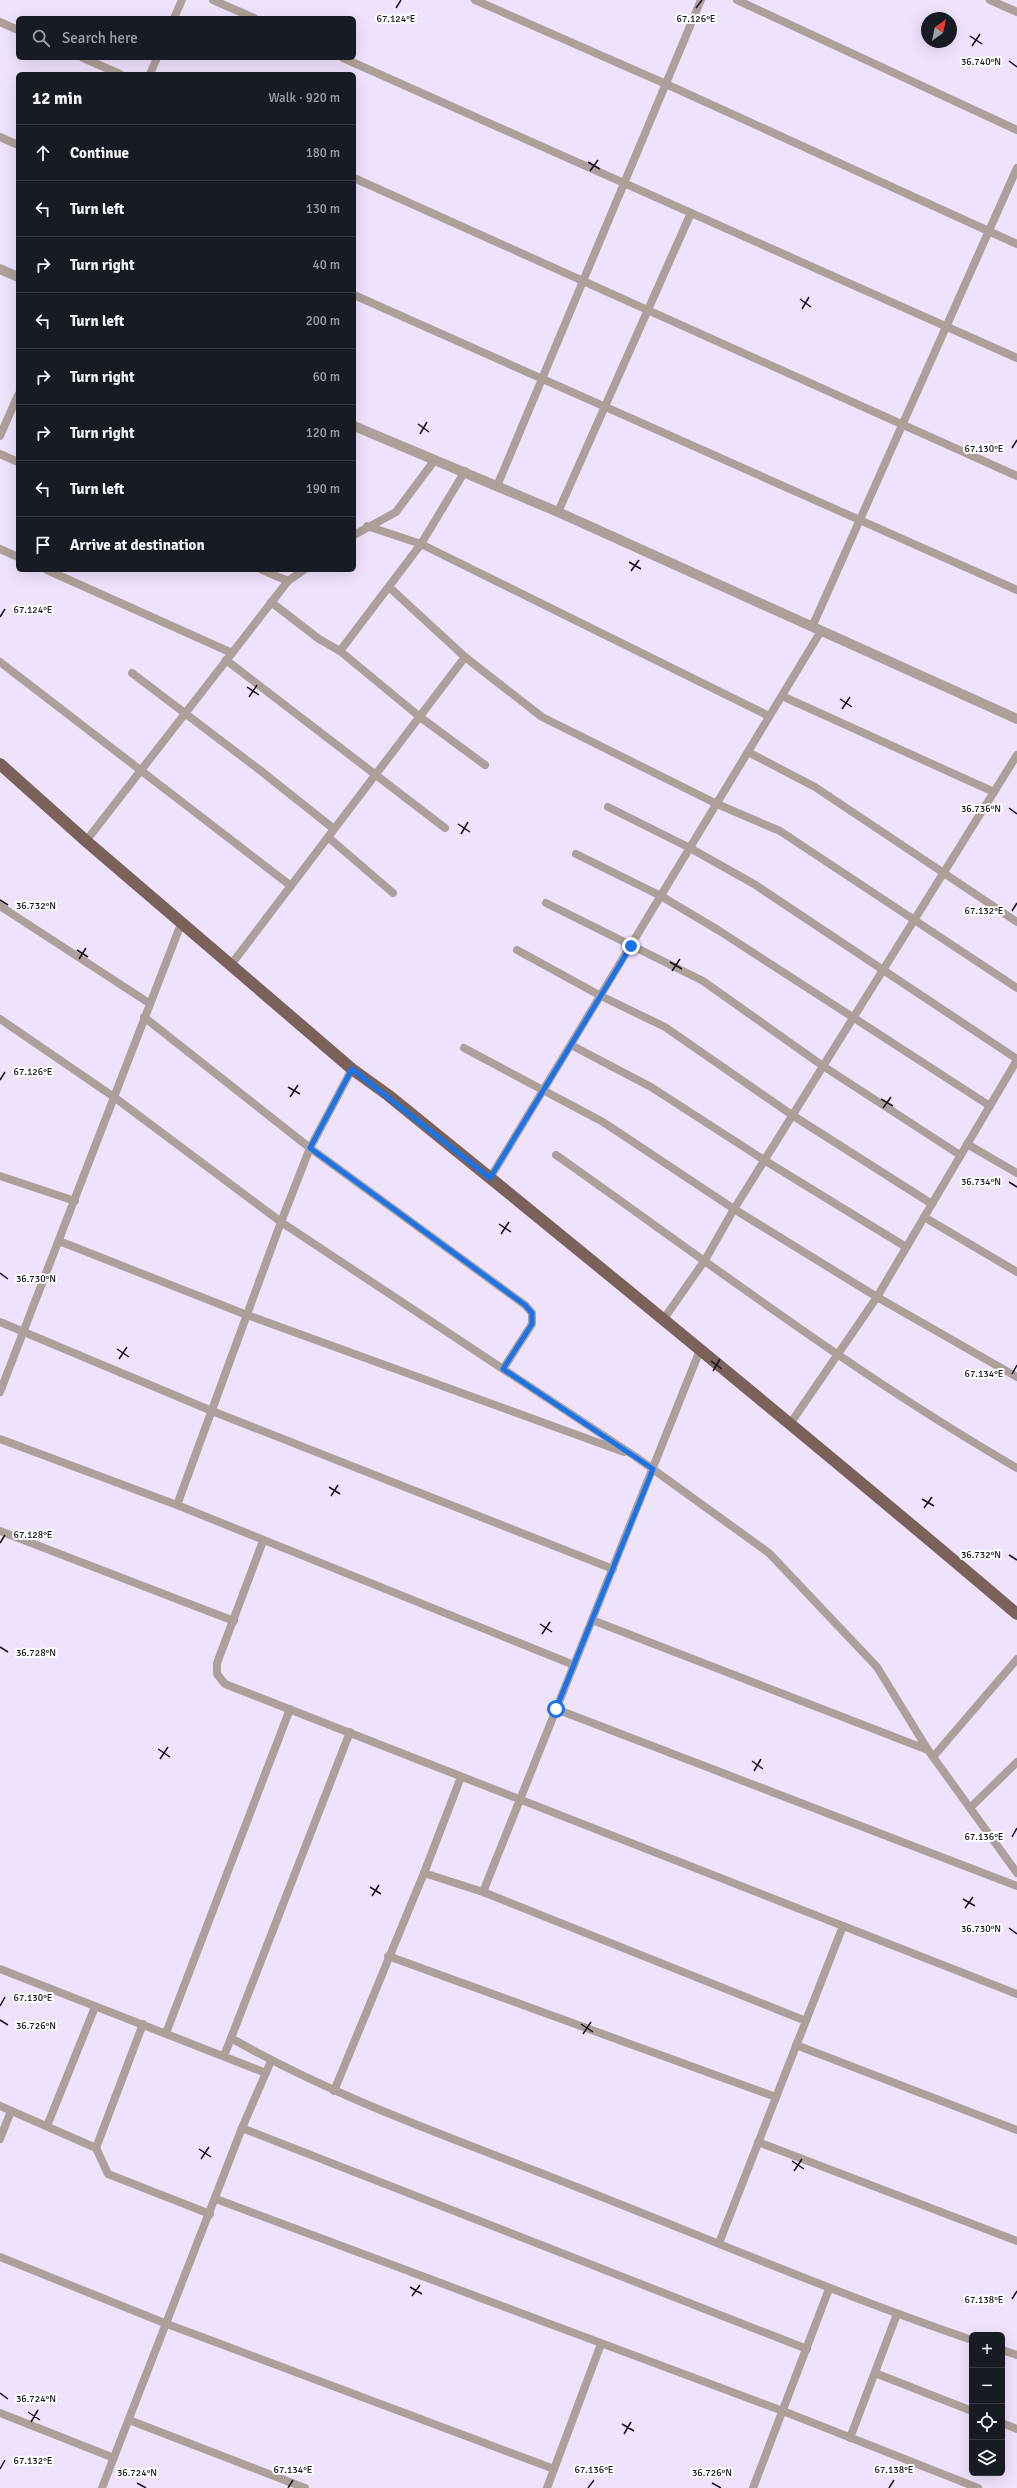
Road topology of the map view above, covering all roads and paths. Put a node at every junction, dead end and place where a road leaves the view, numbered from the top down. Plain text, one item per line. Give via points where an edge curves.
1 (182, 0) edge
2 (214, 0) edge
3 (474, 0) edge
4 (702, 0) edge
5 (736, 0) edge
6 (990, 0) edge
7 (1017, 12) edge
8 (175, 16) edge
9 (250, 16) edge
10 (0, 22) edge
11 (16, 29) edge
12 (88, 60) edge
13 (156, 60) edge
14 (347, 60) edge
15 (115, 72) edge
16 (151, 72) edge
17 (666, 84) junction
18 (1017, 130) edge
19 (0, 137) edge
20 (16, 144) edge
21 (1017, 168) edge
22 (356, 179) edge
23 (624, 184) junction
24 (691, 213) junction
25 (988, 232) junction
26 (1017, 244) edge
27 (0, 269) edge
28 (16, 276) edge
29 (583, 281) junction
30 (356, 296) edge
31 (648, 310) junction
32 (946, 326) junction
33 (1017, 358) edge
34 (542, 380) junction
35 (16, 400) edge
36 (605, 407) junction
37 (901, 425) junction
38 (356, 427) edge
39 (0, 436) edge
40 (0, 454) edge
41 (16, 461) edge
42 (434, 461) junction
43 (465, 472) junction
44 (1017, 476) edge
45 (498, 486) junction
46 (558, 512) junction
47 (860, 521) junction
48 (367, 526) junction
49 (356, 534) edge
50 (421, 544) junction
51 (0, 549) edge
52 (16, 556) edge
53 (51, 572) edge
54 (267, 572) edge
55 (301, 572) edge
56 (288, 581) junction
57 (389, 587) junction
58 (1017, 590) edge
59 (271, 602) junction
60 (816, 629) junction
61 (340, 651) junction
62 (232, 653) junction
63 (465, 657) junction
64 (226, 660) junction
65 (0, 662) edge
66 (132, 673) dead end
67 (782, 696) junction
68 (185, 713) junction
69 (769, 716) junction
70 (420, 717) junction
71 (1017, 719) edge
72 (748, 752) junction
73 (1017, 754) edge
74 (0, 764) edge
75 (485, 764) dead end
76 (140, 770) junction
77 (375, 774) junction
78 (994, 792) junction
79 (716, 804) junction
80 (608, 807) dead end
81 (445, 828) dead end
82 (334, 829) junction
83 (328, 837) junction
84 (86, 841) junction
85 (690, 848) junction
86 (576, 854) dead end
87 (943, 873) junction
88 (291, 886) junction
89 (394, 893) dead end
90 (661, 896) junction
91 (546, 902) dead end
92 (0, 906) edge
93 (914, 920) junction
94 (1017, 922) edge
95 (181, 924) junction
96 (631, 946) junction
97 (517, 950) dead end
98 (230, 966) junction
99 (883, 969) junction
100 (1017, 988) edge
101 (601, 996) junction
102 (149, 1003) junction
103 (144, 1017) junction
104 (853, 1017) junction
105 (0, 1019) edge
106 (571, 1045) junction
107 (464, 1048) dead end
108 (1017, 1060) edge
109 (823, 1066) junction
110 (352, 1069) junction
111 (1014, 1072) edge
112 (544, 1090) junction
113 (114, 1097) junction
114 (990, 1106) junction
115 (792, 1115) junction
116 (968, 1144) junction
117 (310, 1148) junction
118 (556, 1155) dead end
119 (960, 1155) junction
120 (764, 1160) junction
121 (1017, 1173) edge
122 (0, 1176) edge
123 (490, 1178) junction
124 (75, 1201) junction
125 (932, 1204) junction
126 (734, 1209) junction
127 (924, 1217) junction
128 (281, 1222) junction
129 (60, 1241) junction
130 (906, 1247) junction
131 (704, 1260) junction
132 (1017, 1272) edge
133 (877, 1296) junction
134 (247, 1316) junction
135 (663, 1320) junction
136 (0, 1322) edge
137 (24, 1332) junction
138 (700, 1350) junction
139 (836, 1354) junction
140 (503, 1369) junction
141 (1017, 1377) edge
142 (0, 1392) edge
143 (212, 1411) junction
144 (790, 1424) junction
145 (0, 1439) edge
146 (636, 1457) junction
147 (1017, 1468) edge
148 (653, 1469) junction
149 (177, 1505) junction
150 (0, 1530) edge
151 (264, 1541) junction
152 (613, 1569) junction
153 (1017, 1614) edge
154 (592, 1620) junction
155 (234, 1621) junction
156 (1017, 1660) edge
157 (574, 1664) junction
158 (290, 1708) junction
159 (556, 1709) junction
160 (350, 1732) junction
161 (930, 1754) junction
162 (1017, 1762) edge
163 (461, 1777) junction
164 (520, 1800) junction
165 (970, 1808) junction
166 (424, 1873) junction
167 (1017, 1873) edge
168 (1017, 1886) edge
169 (483, 1892) junction
170 (843, 1926) junction
171 (388, 1956) junction
172 (0, 1969) edge
173 (1017, 1994) edge
174 (95, 2007) junction
175 (806, 2021) junction
176 (143, 2024) junction
177 (166, 2033) junction
178 (231, 2038) junction
179 (796, 2045) junction
180 (224, 2056) junction
181 (271, 2061) junction
182 (266, 2073) junction
183 (334, 2091) junction
184 (776, 2097) junction
185 (0, 2106) edge
186 (11, 2111) junction
187 (47, 2126) junction
188 (242, 2128) junction
189 (1017, 2130) edge
190 (0, 2139) edge
191 (758, 2142) junction
192 (96, 2148) junction
193 (216, 2199) junction
194 (210, 2214) junction
195 (1017, 2241) edge
196 (719, 2243) junction
197 (0, 2257) edge
198 (829, 2289) junction
199 (897, 2314) junction
200 (167, 2324) junction
201 (969, 2339) edge
202 (601, 2344) junction
203 (807, 2349) junction
204 (1005, 2351) edge
205 (1017, 2355) edge
206 (875, 2373) junction
207 (969, 2410) edge
208 (783, 2411) junction
209 (0, 2413) edge
210 (129, 2420) junction
211 (1005, 2424) edge
212 (1017, 2429) edge
213 (850, 2438) junction
214 (114, 2458) junction
215 (554, 2469) junction
216 (102, 2488) edge
217 (305, 2488) edge
218 (547, 2488) edge
219 (754, 2488) edge
220 (978, 2488) edge

1 - 8 street
2 - 9 street
3 - 17 street
4 - 17 street
5 - 18 street
6 - 7 street
10 - 11 street
12 - 15 street
13 - 16 street
14 - 23 street
17 - 23 street
17 - 25 street
19 - 20 street
21 - 25 street
22 - 29 street
23 - 24 street
23 - 29 street
24 - 31 street
24 - 32 street
25 - 26 street
25 - 32 street
27 - 28 street
29 - 31 street
29 - 34 street
30 - 34 street
31 - 36 street
31 - 37 street
32 - 33 street
32 - 37 street
34 - 36 street
34 - 45 street
35 - 39 street
36 - 46 street
36 - 47 street
37 - 44 street
37 - 47 street
38 - 42 street
40 - 41 street
42 - 43 street
42 - 48 street via 396,512
43 - 45 street
43 - 50 street
45 - 46 street
46 - 60 street
47 - 58 street
47 - 60 street
48 - 49 street
48 - 50 street
50 - 57 street
50 - 69 street
51 - 52 street
53 - 62 street
54 - 56 street
55 - 56 street
56 - 59 street
57 - 61 street
57 - 63 street
59 - 61 street via 319,639
59 - 62 street
60 - 67 street
60 - 71 street
61 - 70 street
62 - 64 street
63 - 70 street
63 - 79 street via 542,717
64 - 68 street
64 - 77 street
65 - 76 street
66 - 68 street
67 - 69 street
67 - 78 street
68 - 76 street
68 - 82 street
69 - 72 street
70 - 75 street
70 - 77 street
72 - 79 street
72 - 87 street via 815,788
73 - 78 street
74 - 84 main road
76 - 84 street
76 - 88 street
77 - 81 street
77 - 82 street
78 - 87 street
79 - 85 street
79 - 93 street via 780,831
80 - 85 street
82 - 83 street
83 - 88 street
83 - 89 street
84 - 95 main road
85 - 90 street
85 - 99 street via 754,884
86 - 90 street
87 - 93 street
87 - 94 street
88 - 98 street
90 - 96 street
90 - 104 street
91 - 96 street
92 - 102 street
93 - 99 street
93 - 100 street
95 - 98 main road
95 - 102 street
96 - 101 street
96 - 109 street via 703,981
97 - 101 street
98 - 110 main road
99 - 104 street
99 - 108 street
101 - 106 street
101 - 115 street via 666,1027
102 - 103 street
103 - 113 street
103 - 117 street
104 - 109 street
104 - 114 street
105 - 113 street
106 - 112 street
106 - 120 street via 652,1087
107 - 112 street
108 - 111 street
109 - 115 street
109 - 119 street
110 - 117 street
110 - 123 main road
111 - 114 street
112 - 123 street
112 - 126 street via 602,1122
113 - 124 street
113 - 128 street
114 - 116 street
115 - 120 street
115 - 125 street
116 - 119 street
116 - 121 street
117 - 128 street
117 - 140 street via 525,1305 532,1313 532,1324
118 - 131 street
119 - 125 street
120 - 126 street
120 - 130 street
122 - 124 street
123 - 135 main road
124 - 129 street
125 - 127 street
126 - 131 street
126 - 133 street
127 - 130 street
127 - 132 street
128 - 134 street
128 - 140 street
129 - 134 street
129 - 137 street
130 - 133 street
131 - 135 street
131 - 139 street
133 - 139 street
133 - 141 street
134 - 143 street
134 - 146 street
135 - 138 main road
136 - 137 street
137 - 142 street
137 - 143 street
138 - 144 main road
138 - 148 street
139 - 144 street
139 - 147 street via 941,1424
140 - 146 street
143 - 149 street
143 - 152 street
144 - 153 main road
145 - 149 street
146 - 148 street
148 - 152 street
148 - 161 street via 768,1553 877,1667
149 - 151 street
150 - 155 street
151 - 155 street
151 - 157 street
152 - 154 street
154 - 157 street
154 - 161 street
155 - 158 street via 217,1663 218,1674 225,1684
156 - 161 street
157 - 159 street
158 - 160 street
158 - 177 street
159 - 164 street
159 - 168 street
160 - 163 street
160 - 178 street
161 - 165 street
162 - 165 street
163 - 164 street
163 - 166 street
164 - 169 street
164 - 170 street
165 - 167 street
166 - 169 street
166 - 171 street
169 - 175 street
170 - 173 street
170 - 175 street
171 - 183 street
171 - 184 street
172 - 174 street
174 - 176 street
174 - 187 street
175 - 179 street
176 - 177 street
176 - 192 street
177 - 180 street
178 - 180 street
178 - 181 street
179 - 184 street
179 - 189 street
180 - 182 street
181 - 182 street
181 - 183 street
182 - 188 street
183 - 196 street
184 - 191 street
185 - 186 street
186 - 187 street
186 - 190 street
187 - 192 street
188 - 193 street
188 - 203 street
191 - 195 street
191 - 196 street
192 - 194 street via 108,2174
193 - 194 street
193 - 202 street
194 - 200 street
196 - 198 street
197 - 200 street
198 - 199 street
198 - 203 street
199 - 201 street
199 - 206 street
200 - 210 street
200 - 215 street
202 - 208 street
202 - 215 street
203 - 208 street
204 - 205 street
206 - 207 street
206 - 213 street
208 - 213 street
208 - 219 street
209 - 214 street
210 - 214 street
210 - 217 street
211 - 212 street
213 - 220 street
214 - 216 street
215 - 218 street

